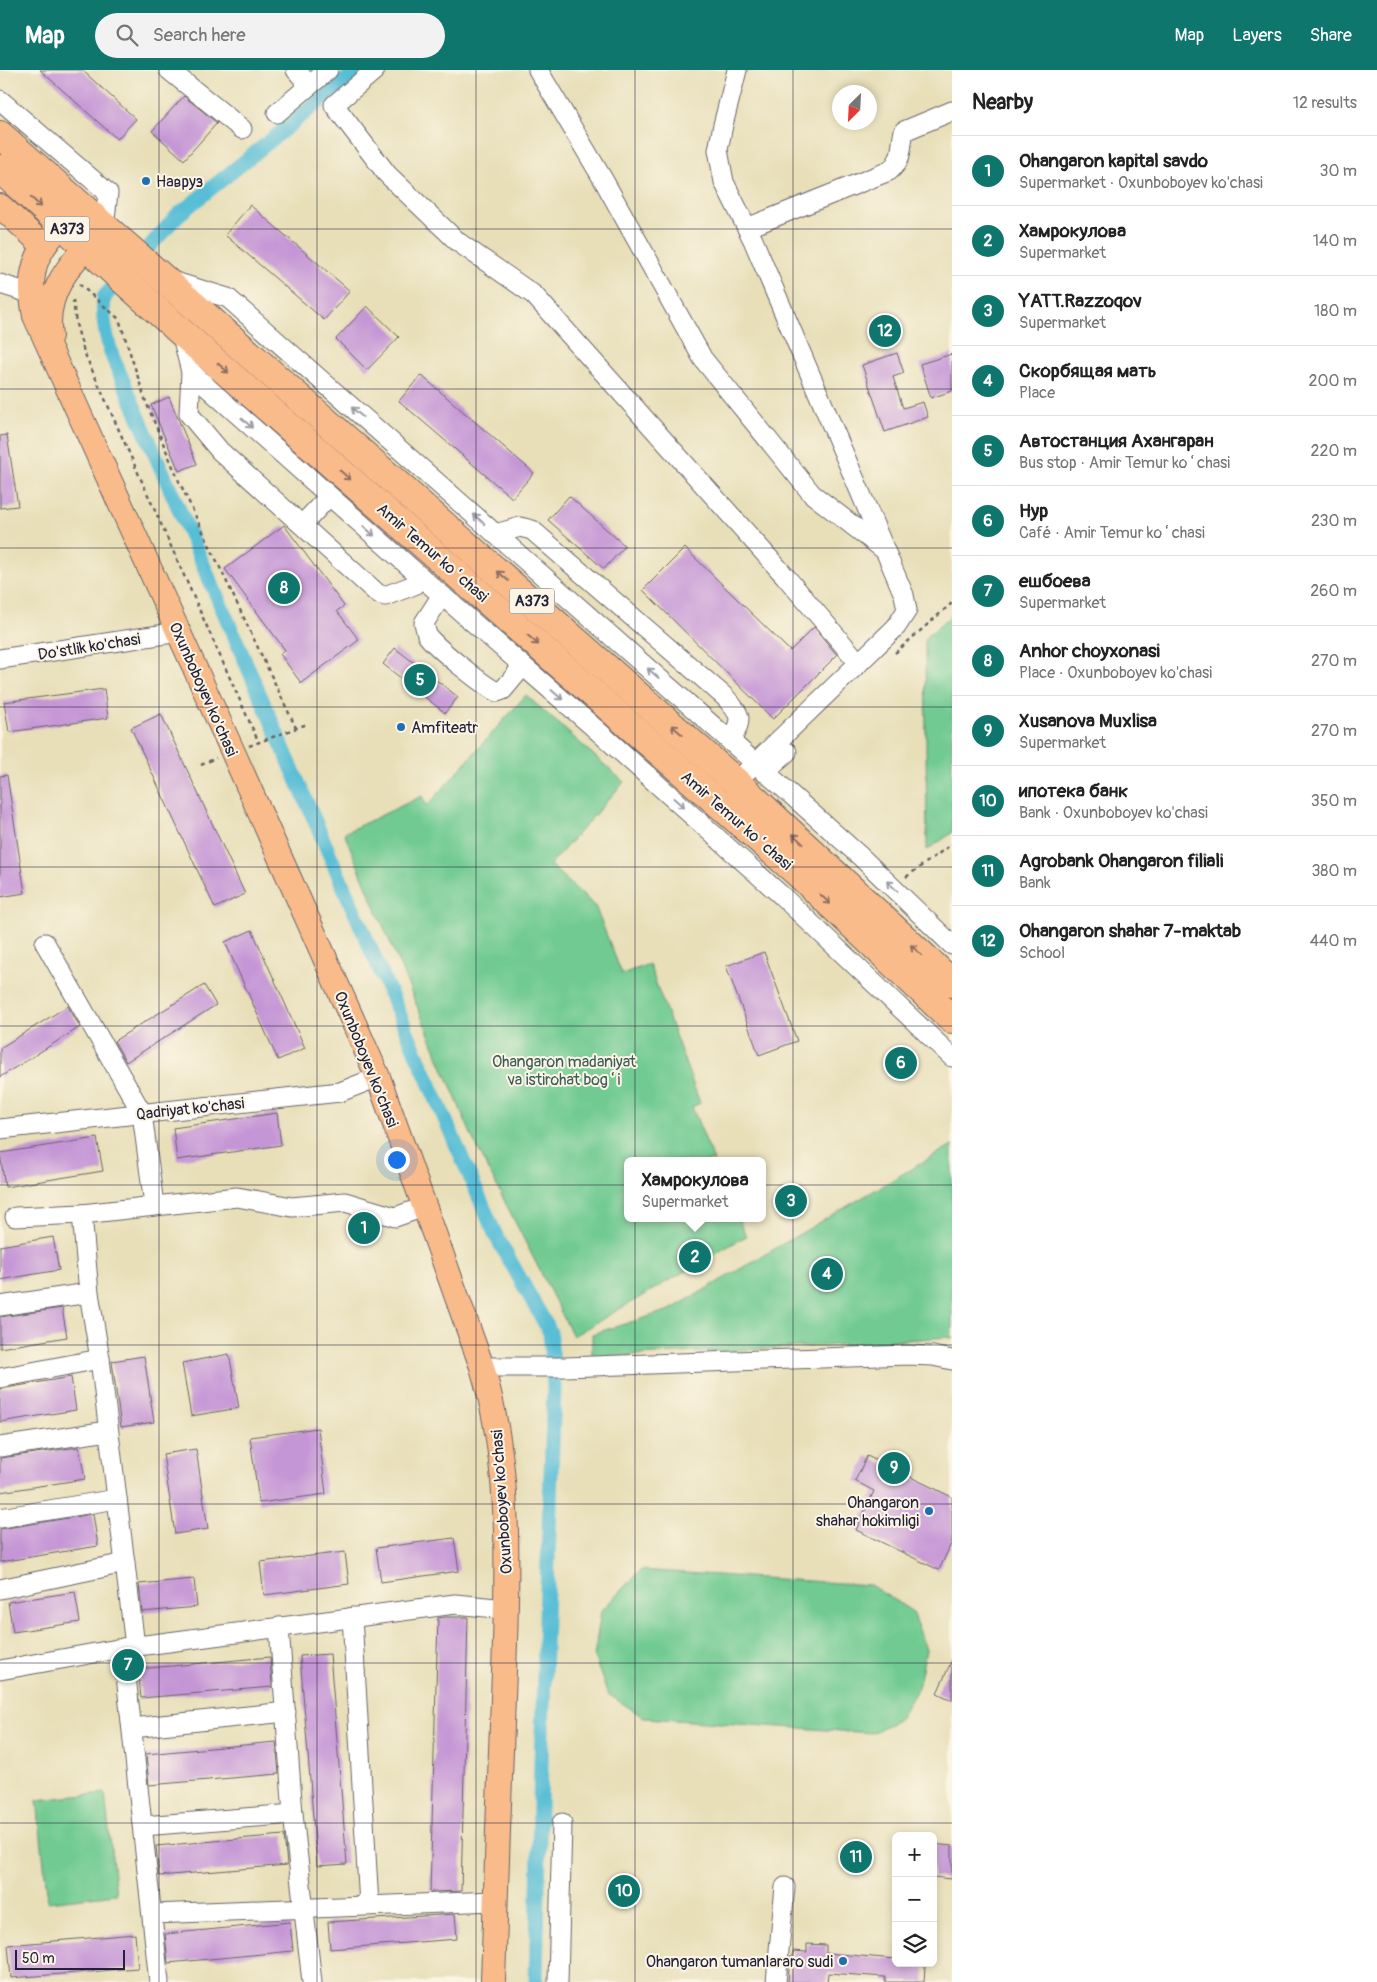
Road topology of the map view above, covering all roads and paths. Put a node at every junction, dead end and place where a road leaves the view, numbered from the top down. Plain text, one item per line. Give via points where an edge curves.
1 (169, 70) edge
2 (296, 70) edge
3 (328, 70) edge
4 (375, 70) edge
5 (538, 70) edge
6 (738, 70) edge
7 (309, 85) junction
8 (0, 100) edge
9 (952, 111) edge
10 (277, 113) dead end
11 (242, 129) dead end
12 (0, 135) edge
13 (0, 169) edge
14 (0, 206) edge
15 (71, 215) junction
16 (747, 228) junction
17 (95, 237) junction
18 (43, 245) junction
19 (163, 278) junction
20 (0, 284) edge
21 (76, 288) dead end
22 (52, 295) junction
23 (180, 331) junction
24 (191, 372) junction
25 (329, 496) junction
26 (303, 524) junction
27 (459, 537) junction
28 (500, 538) junction
29 (885, 551) junction
30 (421, 577) junction
31 (442, 595) junction
32 (178, 632) junction
33 (0, 659) edge
34 (859, 664) junction
35 (523, 666) junction
36 (306, 724) dead end
37 (294, 729) junction
38 (731, 742) junction
39 (259, 743) junction
40 (248, 746) dead end
41 (787, 752) dead end
42 (759, 767) junction
43 (736, 782) junction
44 (952, 844) edge
45 (893, 887) junction
46 (44, 943) dead end
47 (952, 945) edge
48 (952, 983) edge
49 (952, 1018) edge
50 (952, 1057) edge
51 (378, 1077) junction
52 (142, 1114) junction
53 (0, 1129) edge
54 (154, 1205) junction
55 (424, 1207) junction
56 (82, 1214) junction
57 (15, 1217) dead end
58 (89, 1293) junction
59 (0, 1306) edge
60 (100, 1360) junction
61 (952, 1360) edge
62 (482, 1367) junction
63 (0, 1378) edge
64 (108, 1431) junction
65 (0, 1447) edge
66 (117, 1499) junction
67 (0, 1518) edge
68 (124, 1563) junction
69 (0, 1589) edge
70 (506, 1609) junction
71 (352, 1617) junction
72 (279, 1627) junction
73 (129, 1647) junction
74 (0, 1670) edge
75 (286, 1712) junction
76 (132, 1728) junction
77 (293, 1814) junction
78 (562, 1823) dead end
79 (143, 1826) junction
80 (785, 1887) dead end
81 (495, 1901) junction
82 (370, 1905) junction
83 (303, 1908) junction
84 (153, 1914) junction
85 (159, 1982) edge
86 (312, 1982) edge
87 (493, 1982) edge
88 (558, 1982) edge
89 (776, 1982) edge

1 - 11 street
2 - 7 street
3 - 7 street
4 - 34 street via 334,105 387,174 458,242 534,295
5 - 29 street via 703,359 812,494
6 - 16 street via 718,150 724,182
7 - 10 street
8 - 17 street via 108,193
9 - 16 street via 904,131 901,155 897,165 889,171
12 - 15 highway, Amir Temur koʻchasi / A373
13 -> 15 highway, Amir Temur koʻchasi / A373
14 - 18 main road
15 - 17 highway, Amir Temur koʻchasi / A373
15 - 18 main road, Oxunboboyev ko'chasi
16 - 29 street
17 - 19 highway, Amir Temur koʻchasi / A373
17 - 22 main road, Oxunboboyev ko'chasi via 63,275
17 - 23 highway, Amir Temur koʻchasi / A373
18 - 22 main road, Oxunboboyev ko'chasi via 35,266
19 - 27 highway, Amir Temur koʻchasi / A373
28 -> 19 street via 228,298
20 - 22 street
21 - 37 path via 79,284 119,319 146,402 178,479
22 - 32 main road, Oxunboboyev ko'chasi via 49,329 55,360
22 - 39 path via 76,324 84,352
23 - 24 street
23 -> 49 highway, Amir Temur koʻchasi / A373 via 800,875
24 -> 25 street
24 - 26 street via 189,414 220,451
25 - 26 street
25 -> 30 street
26 - 30 street via 378,594 385,596 414,584
27 - 28 street
43 -> 27 highway, Amir Temur koʻchasi / A373
38 -> 28 street
28 - 38 street via 520,527 532,530 725,697 739,714 740,723
29 - 34 street via 907,610 896,628
30 - 31 street
31 - 35 street
31 - 35 street via 424,623 428,636 453,659 497,692 503,690
32 - 33 street, Do'stlik ko'chasi
32 - 51 main road, Oxunboboyev ko'chasi
34 - 42 street
35 -> 50 street via 782,896
36 - 37 path
37 - 39 path
38 - 42 street
39 - 40 path
41 - 42 street
42 - 43 street
45 -> 42 street
48 -> 43 highway, Amir Temur koʻchasi / A373
44 - 45 path
45 - 47 street
46 - 52 street
51 - 52 street, Qadriyat ko'chasi via 340,1092
51 - 55 main road, Oxunboboyev ko'chasi
52 - 53 street, Qadriyat ko'chasi
52 - 54 street
54 - 55 street via 237,1198 292,1207 345,1202 395,1218
54 - 56 street
55 - 62 main road, Oxunboboyev ko'chasi
56 - 57 street
56 - 58 street
58 - 59 street
58 - 60 street
60 - 63 street
60 - 64 street
61 - 62 street via 908,1355
62 - 70 main road, Oxunboboyev ko'chasi via 491,1398 501,1460
64 - 65 street
64 - 66 street
66 - 67 street
66 - 68 street
68 - 69 street
68 - 73 street
70 - 71 street via 455,1604
70 - 81 main road, Oxunboboyev ko'chasi
71 - 72 street
71 - 82 street
72 - 73 street
72 - 75 street
73 - 74 street
73 - 76 street
75 - 76 street
75 - 77 street
76 - 79 street
77 - 79 street
77 - 83 street
78 - 88 street
79 - 84 street
80 - 89 street
81 - 82 street
81 - 87 main road, Oxunboboyev ko'chasi
82 - 83 street
83 - 84 street
83 - 86 street
84 - 85 street

